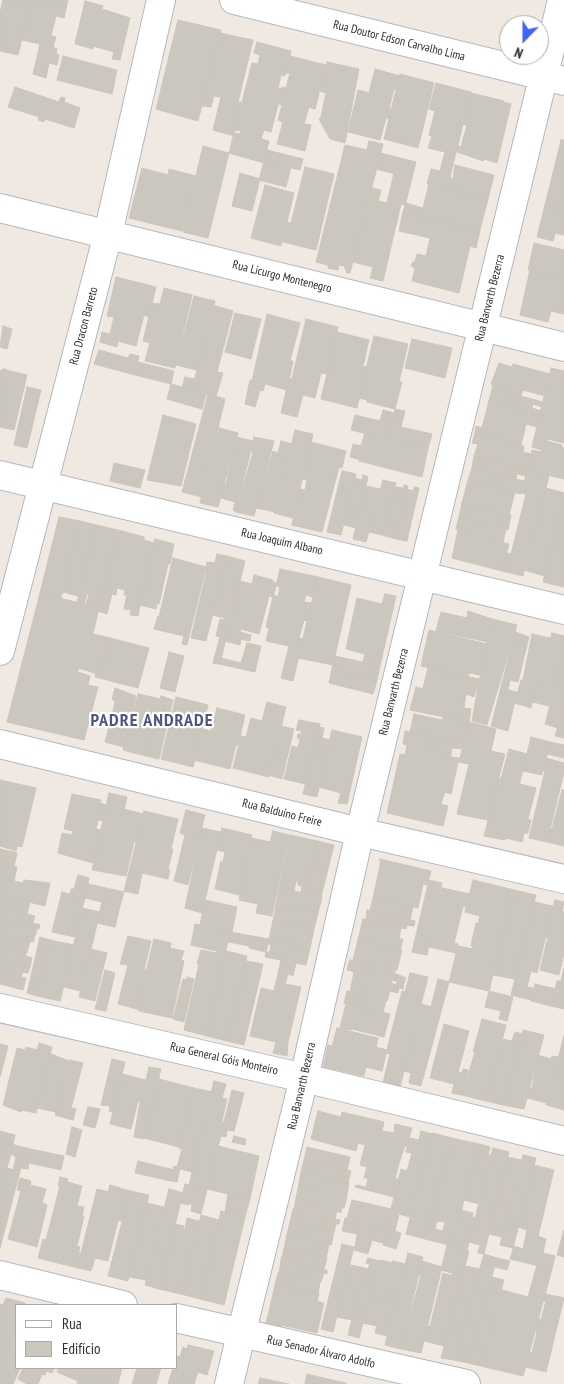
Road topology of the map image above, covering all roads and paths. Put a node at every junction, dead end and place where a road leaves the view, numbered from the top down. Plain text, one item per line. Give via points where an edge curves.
1 (161, 0) edge
2 (234, 0) edge
3 (562, 0) edge
4 (554, 79) edge
5 (0, 208) edge
6 (108, 234) junction
7 (483, 327) junction
8 (564, 347) edge
9 (0, 475) edge
10 (42, 485) junction
11 (422, 576) junction
12 (564, 610) edge
13 (0, 651) edge
14 (0, 744) edge
15 (360, 832) junction
16 (564, 878) edge
17 (0, 1008) edge
18 (304, 1078) junction
19 (564, 1141) edge
20 (0, 1275) edge
21 (119, 1304) edge
22 (178, 1318) edge
23 (242, 1334) junction
24 (229, 1384) edge
25 (466, 1384) edge

1 - 6 street, Rua Dracon Barreto
2 - 4 street, Rua Doutor Edson Carvalho Lima
3 - 4 street, Rua Banvarth Bezerra
4 - 7 street, Rua Banvarth Bezerra
5 - 6 street, Rua Licurgo Montenegro
6 - 7 street, Rua Licurgo Montenegro
6 - 10 street, Rua Dracon Barreto
7 - 8 street, Rua Licurgo Montenegro
7 - 11 street, Rua Banvarth Bezerra
9 - 10 street, Rua Joaquim Albano
10 - 11 street, Rua Joaquim Albano
10 - 13 street, Rua Dracon Barreto
11 - 12 street, Rua Joaquim Albano
11 - 15 street, Rua Banvarth Bezerra
14 - 15 street, Rua Balduíno Freire
15 - 16 street, Rua Balduíno Freire
15 - 18 street, Rua Banvarth Bezerra
17 - 18 street, Rua General Góis Monteiro
18 - 19 street, Rua General Góis Monteiro
18 - 23 street, Rua Banvarth Bezerra
20 - 21 street
22 - 23 street, Rua Senador Álvaro Adolfo
23 - 24 street, Rua Banvarth Bezerra
23 - 25 street, Rua Senador Álvaro Adolfo

